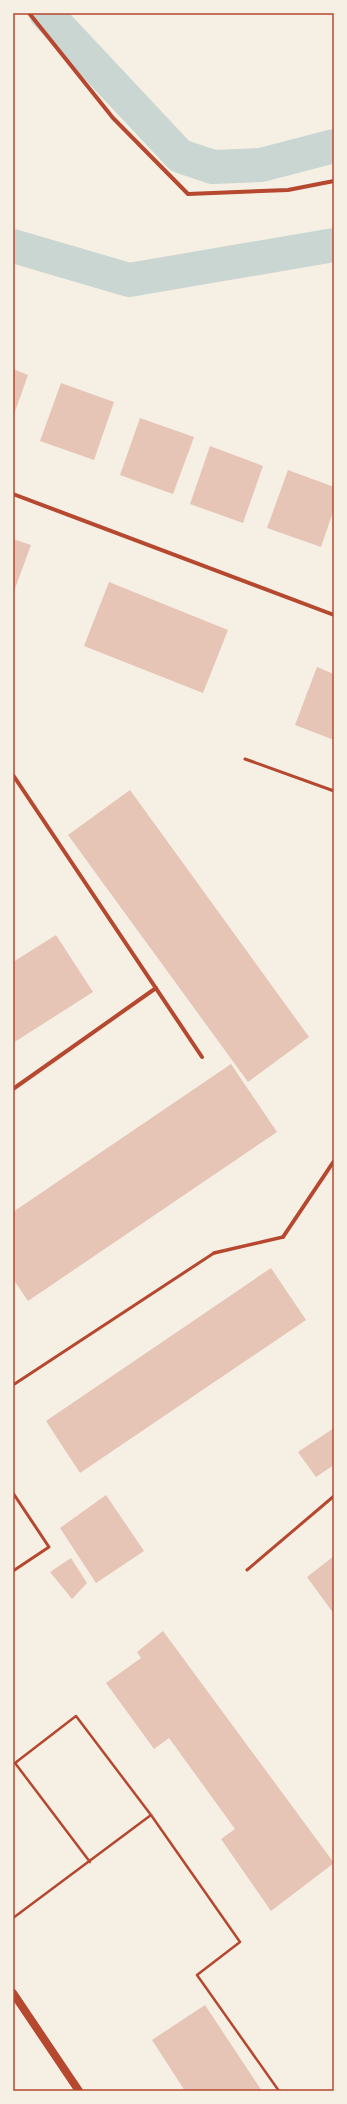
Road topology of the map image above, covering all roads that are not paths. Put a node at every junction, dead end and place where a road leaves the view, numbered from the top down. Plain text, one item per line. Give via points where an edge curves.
1 (29, 13) edge
2 (334, 181) edge
3 (13, 494) edge
4 (334, 615) edge
5 (245, 759) dead end
6 (13, 774) edge
7 (334, 791) edge
8 (156, 988) junction
9 (202, 1057) dead end
10 (13, 1089) edge
11 (334, 1161) edge
12 (283, 1237) joint
13 (214, 1253) joint
14 (13, 1385) edge
15 (13, 1493) edge
16 (334, 1496) edge
17 (247, 1570) dead end
18 (13, 1571) edge
19 (13, 1993) edge
20 (79, 2091) edge

1 - 2 street via 113,118 188,194 288,190
3 - 4 street
5 - 7 lane
6 - 8 street
8 - 9 street
8 - 10 street
11 - 12 street
12 - 13 street
13 - 14 lane
15 - 18 lane via 49,1547
16 - 17 lane
19 - 20 main road

